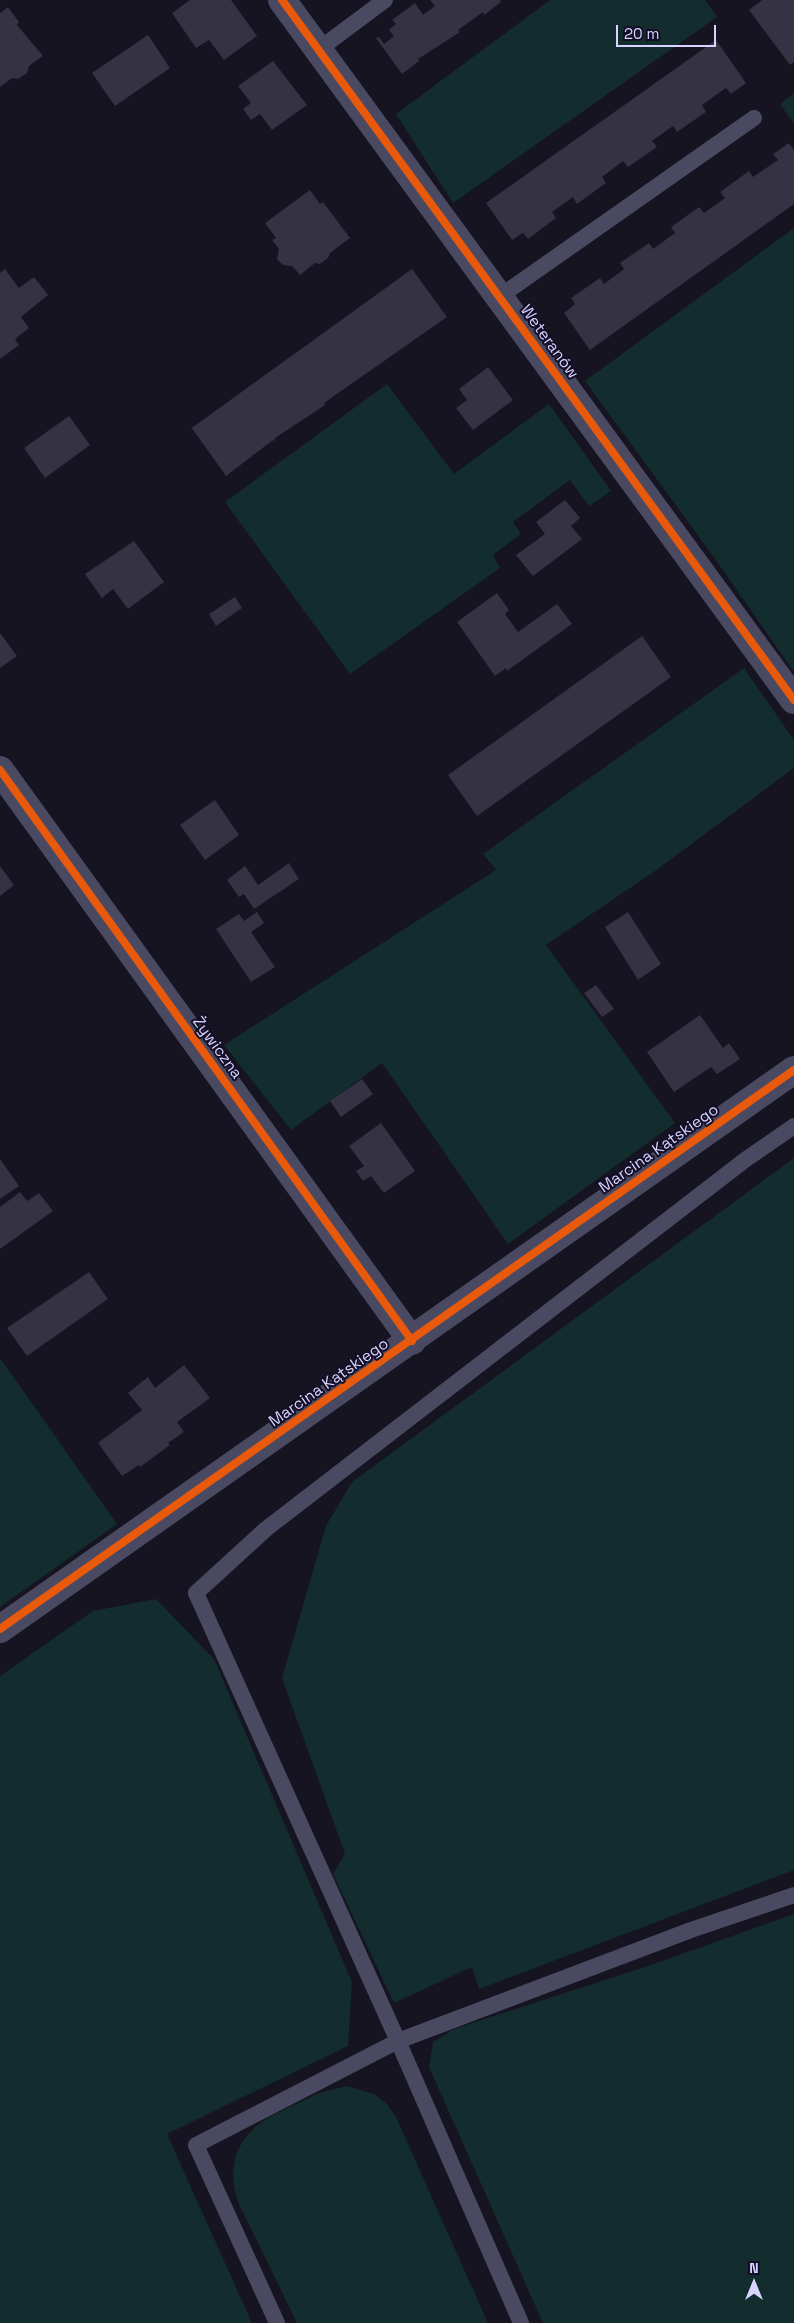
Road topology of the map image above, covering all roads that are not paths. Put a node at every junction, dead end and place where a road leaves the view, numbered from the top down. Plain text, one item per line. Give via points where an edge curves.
1 (282, 0) edge
2 (385, 0) edge
3 (318, 50) junction
4 (754, 118) dead end
5 (499, 297) junction
6 (794, 700) edge
7 (0, 770) edge
8 (794, 1070) edge
9 (794, 1126) edge
10 (412, 1341) junction
11 (0, 1629) edge
12 (794, 1895) edge
13 (398, 2041) junction
14 (277, 2323) edge
15 (521, 2323) edge

1 - 3 street, Weteranów
2 - 3 lane
3 - 5 street, Weteranów
4 - 5 lane
5 - 6 street, Weteranów
7 - 10 street, Żywiczna
8 - 10 street, Marcina Kątskiego
9 - 13 lane via 745,1160 266,1529 196,1593
10 - 11 street, Marcina Kątskiego
12 - 13 lane via 691,1930
13 - 14 lane via 196,2145
13 - 15 lane

